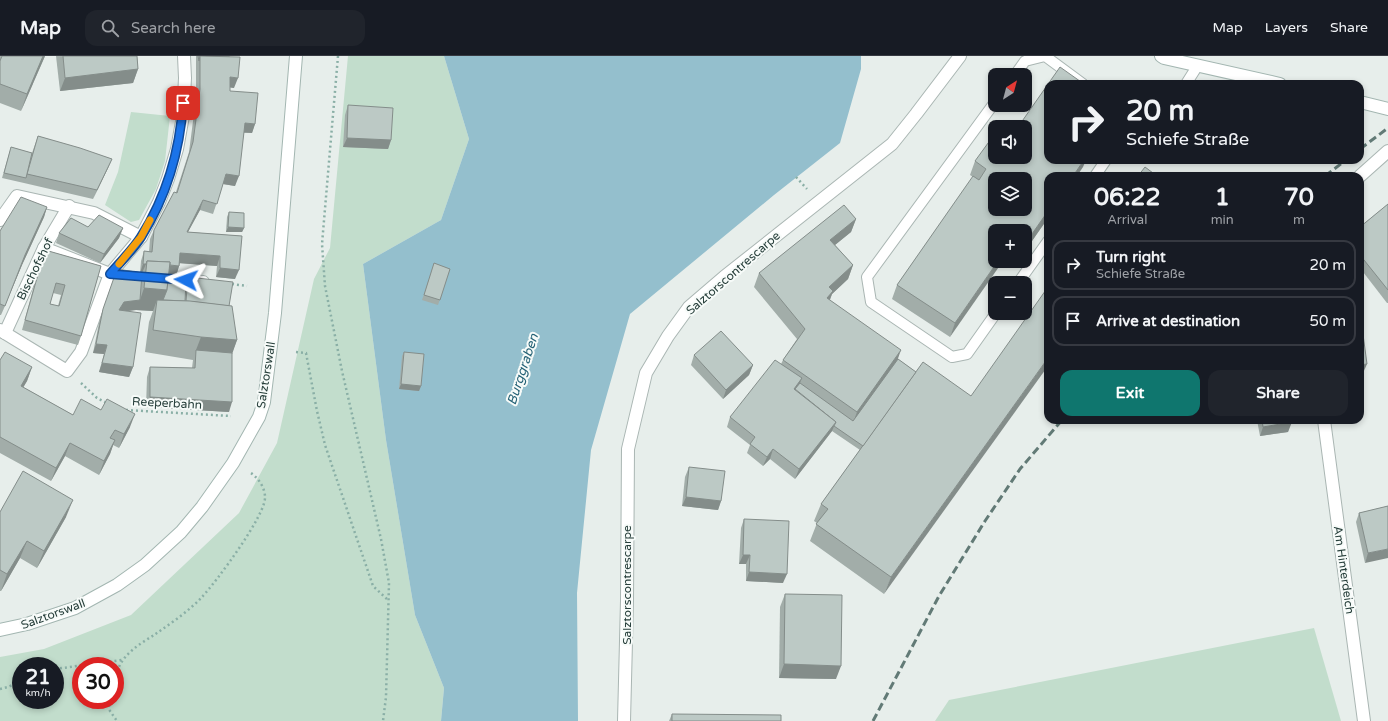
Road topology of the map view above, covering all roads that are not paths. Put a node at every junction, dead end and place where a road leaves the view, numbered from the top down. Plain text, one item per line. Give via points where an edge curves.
1 (184, 56) edge
2 (296, 56) edge
3 (960, 56) edge
4 (1161, 56) edge
5 (1198, 66) junction
6 (1020, 68) edge
7 (1078, 80) edge
8 (1189, 80) edge
9 (1262, 80) edge
10 (1364, 103) edge
11 (1388, 109) edge
12 (988, 112) edge
13 (1388, 151) edge
14 (1364, 172) edge
15 (69, 206) junction
16 (0, 220) edge
17 (141, 237) junction
18 (1044, 247) edge
19 (44, 248) junction
20 (110, 274) junction
21 (1023, 276) edge
22 (232, 284) edge
23 (991, 320) edge
24 (2, 331) edge
25 (1325, 424) edge
26 (0, 630) edge
27 (624, 721) edge
28 (1364, 721) edge

1 - 17 street via 183,108 177,149 159,202
2 - 26 street, Salztorswall via 275,313 264,402 259,417 233,463 202,507 181,532 145,565 75,608
3 - 27 street, Salztorscontrescarpe via 892,144 689,307 646,373 628,449
4 - 5 street
5 - 8 lane
5 - 9 street
6 - 7 lane via 1025,61 1044,56
10 - 11 street
12 - 23 lane via 867,277 871,302 952,357 967,354
13 - 14 street
15 - 16 street via 16,196
15 - 17 street via 94,213
15 - 19 street, Bischofshof
17 - 20 street
18 - 21 lane
19 - 20 street
19 - 24 street, Bischofshof
20 - 22 street
20 - 24 street via 81,352 67,371
25 - 28 street, Am Hinterdeich

